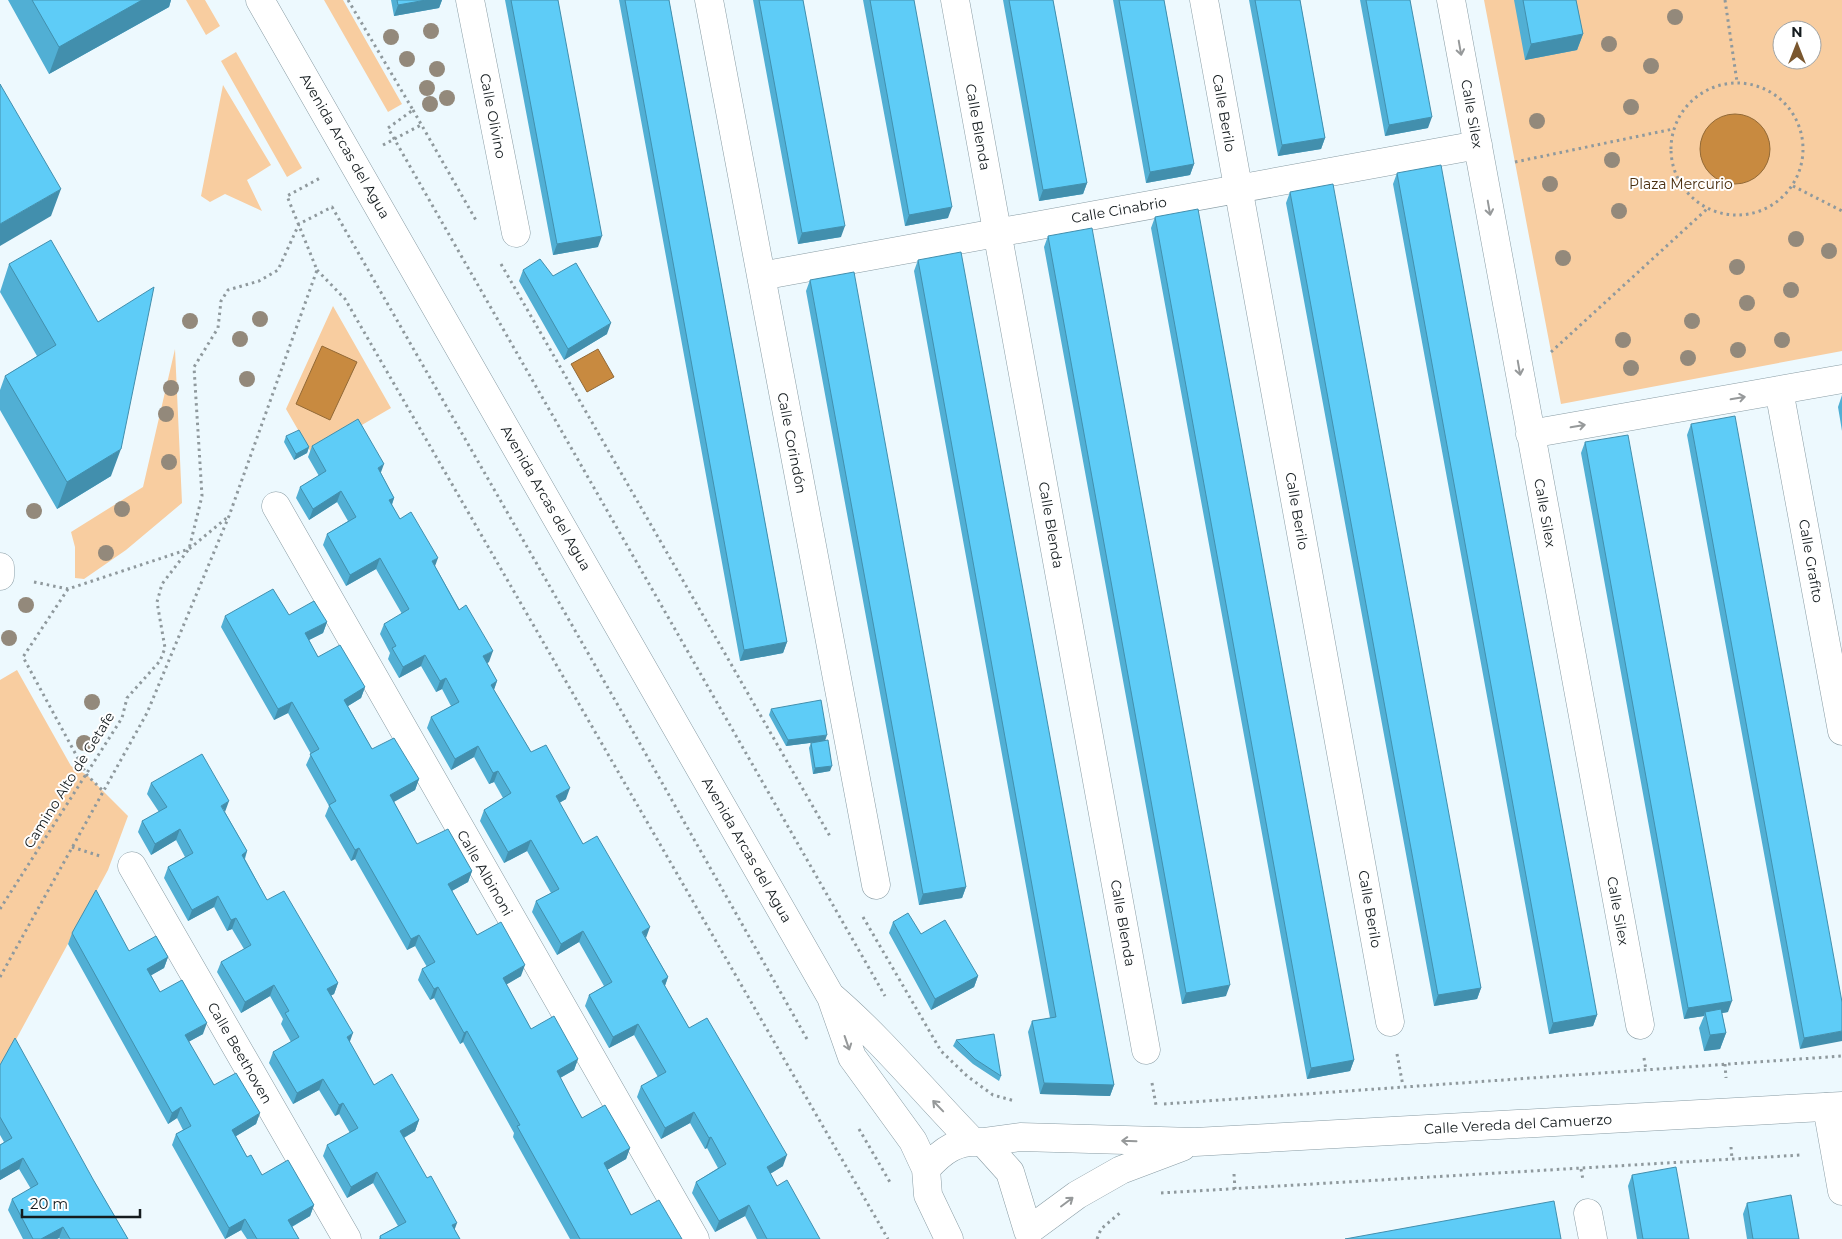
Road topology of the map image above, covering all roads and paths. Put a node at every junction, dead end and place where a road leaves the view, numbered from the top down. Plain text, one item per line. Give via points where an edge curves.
1 (260, 0) edge
2 (348, 0) edge
3 (470, 0) edge
4 (709, 0) edge
5 (955, 0) edge
6 (1204, 0) edge
7 (1452, 0) edge
8 (1725, 0) edge
9 (1737, 82) junction
10 (413, 110) junction
11 (421, 125) junction
12 (1673, 129) junction
13 (394, 139) junction
14 (1480, 157) junction
15 (354, 160) junction
16 (1793, 186) junction
17 (1238, 188) junction
18 (1707, 209) junction
19 (1842, 211) edge
20 (478, 223) dead end
21 (299, 224) junction
22 (516, 233) dead end
23 (998, 233) junction
24 (498, 257) dead end
25 (317, 270) junction
26 (761, 276) junction
27 (1842, 379) edge
28 (1521, 380) junction
29 (1779, 390) junction
30 (1530, 434) junction
31 (276, 506) dead end
32 (230, 516) junction
33 (189, 549) junction
34 (0, 573) edge
35 (68, 589) junction
36 (1842, 731) edge
37 (87, 775) junction
38 (103, 792) junction
39 (831, 839) dead end
40 (132, 866) dead end
41 (876, 885) dead end
42 (0, 909) edge
43 (861, 909) dead end
44 (0, 977) edge
45 (831, 997) junction
46 (888, 1001) dead end
47 (1390, 1022) dead end
48 (1640, 1025) dead end
49 (809, 1043) dead end
50 (1146, 1050) dead end
51 (1842, 1056) edge
52 (1017, 1102) dead end
53 (1146, 1106) dead end
54 (1834, 1106) edge
55 (858, 1128) dead end
56 (978, 1142) junction
57 (1195, 1142) junction
58 (1835, 1152) junction
59 (926, 1169) junction
60 (893, 1188) dead end
61 (1842, 1190) edge
62 (1155, 1194) dead end
63 (1126, 1208) dead end
64 (1588, 1213) dead end
65 (1026, 1235) edge
66 (347, 1239) edge
67 (695, 1239) edge
68 (888, 1239) edge
69 (949, 1239) edge
70 (1097, 1239) edge
71 (1593, 1239) edge

1 - 15 street, Avenida Arcas del Agua
2 - 10 path
3 - 22 street, Calle Olivino
4 - 26 street, Calle Corindón
5 - 23 street, Calle Blenda
6 - 17 street, Calle Berilo
7 -> 14 street, Calle Silex
8 - 9 path
9 - 12 path via 1709,88 1693,98
9 - 16 path via 1764,88 1793,112 1801,130 1804,149 1801,168
10 - 11 path
10 - 13 path via 388,128
11 - 13 path
11 - 20 path
12 - 14 path
12 - 18 path via 1670,147 1672,166 1691,198
13 - 15 path
13 - 46 path
14 - 17 street, Calle Cinabrio
14 -> 28 street, Calle Silex
15 - 21 path via 287,196
15 - 45 street, Avenida Arcas del Agua
16 - 18 path via 1780,200 1763,210 1744,215
16 - 19 path
17 - 23 street, Calle Cinabrio
17 - 47 street, Calle Berilo
18 - 28 path
21 - 25 path
21 - 33 path, Camino Alto de Getafe via 278,270 259,281 228,290 221,301 218,328 194,368 202,496
21 - 49 path via 332,207
23 - 26 street, Calle Cinabrio
23 - 50 street, Calle Blenda
24 - 39 path
25 - 32 path
25 - 68 path via 345,299
26 - 41 street, Calle Corindón
27 - 29 street
28 - 30 street, Calle Silex
30 -> 29 street
29 - 36 street, Calle Grafito
30 - 48 street, Calle Silex
31 - 67 street, Calle Albinoni
32 - 33 path
32 - 38 path via 147,713
33 - 35 path
33 - 37 path, Camino Alto de Getafe via 162,584 157,602 165,648 160,661 127,698 122,718
34 - 35 path
35 - 37 path via 23,657
37 - 38 path
37 - 42 path, Camino Alto de Getafe
38 - 44 path
40 - 66 street, Calle Beethoven
43 - 52 path via 901,986 941,1051 993,1095
56 -> 45 street, Avenida Arcas del Agua via 885,1050 865,1025
45 -> 59 street, Avenida Arcas del Agua via 852,1056 913,1140
51 - 53 path
54 - 57 street, Calle Vereda del Camuerzo
54 - 58 street
55 - 60 path
57 -> 56 street, Calle Vereda del Camuerzo via 1020,1137
56 - 59 street, Calle Vereda del Camuerzo via 952,1145
56 - 65 street, Avenida Arcas del Agua via 1010,1172
65 -> 57 street, Calle Vereda del Camuerzo via 1077,1195 1122,1170
58 - 61 street
58 - 62 path
59 - 69 street, Avenida Arcas del Agua via 928,1195
63 - 70 path via 1100,1229
64 - 71 street

